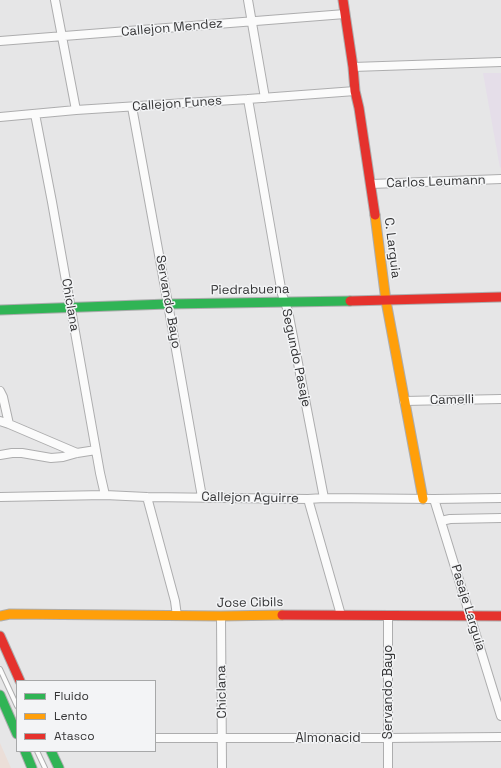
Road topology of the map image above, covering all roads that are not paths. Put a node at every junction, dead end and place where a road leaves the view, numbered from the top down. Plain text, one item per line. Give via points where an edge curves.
1 (55, 0) edge
2 (248, 0) edge
3 (343, 0) edge
4 (345, 14) junction
5 (252, 22) junction
6 (62, 37) junction
7 (0, 41) edge
8 (501, 62) edge
9 (352, 67) junction
10 (355, 91) junction
11 (265, 98) junction
12 (248, 99) junction
13 (132, 107) junction
14 (76, 110) junction
15 (35, 114) junction
16 (0, 117) edge
17 (501, 180) edge
18 (371, 184) junction
19 (501, 297) edge
20 (386, 301) junction
21 (285, 302) junction
22 (168, 304) junction
23 (71, 308) junction
24 (0, 310) edge
25 (0, 391) edge
26 (501, 399) edge
27 (404, 401) junction
28 (0, 421) edge
29 (9, 424) junction
30 (96, 450) junction
31 (77, 453) junction
32 (0, 455) edge
33 (105, 495) junction
34 (0, 497) edge
35 (147, 497) junction
36 (202, 497) junction
37 (324, 498) junction
38 (501, 498) edge
39 (308, 499) junction
40 (423, 499) junction
41 (434, 500) junction
42 (501, 518) edge
43 (441, 521) junction
44 (341, 615) junction
45 (0, 616) edge
46 (177, 616) junction
47 (221, 616) junction
48 (388, 616) junction
49 (471, 616) junction
50 (501, 616) edge
51 (0, 636) edge
52 (0, 669) edge
53 (20, 680) edge
54 (0, 695) edge
55 (16, 704) edge
56 (501, 716) edge
57 (16, 732) edge
58 (501, 737) edge
59 (156, 738) edge
60 (222, 738) junction
61 (387, 738) junction
62 (26, 752) edge
63 (37, 752) edge
64 (51, 752) edge
65 (32, 768) edge
66 (44, 768) edge
67 (58, 768) edge
68 (222, 768) edge
69 (388, 768) edge

1 - 6 street
2 - 5 street
3 - 4 street, C. Larguia
4 - 5 street, Callejon Mendez
4 - 9 street, C. Larguia
5 - 6 street, Callejon Mendez
5 - 11 street
6 - 7 street, Callejon Mendez
6 - 14 street
8 - 9 street
9 - 10 street, C. Larguia
10 - 11 street, Callejon Funes
10 - 18 street, C. Larguia
11 - 12 street, Callejon Funes
12 - 13 street, Callejon Funes
12 - 21 street, Segundo Pasaje
13 - 14 street, Callejon Funes
13 - 22 street, Servando Bayo
14 - 15 street, Callejon Funes
15 - 16 street, Callejon Funes
15 - 23 street, Chiclana
17 - 18 street, Carlos Leumann
18 - 20 street, C. Larguia
19 - 20 street, Piedrabuena
20 - 21 street, Piedrabuena
20 - 27 street, C. Larguia
21 - 22 street, Piedrabuena
21 - 37 street, Segundo Pasaje
22 - 23 street, Piedrabuena
22 - 36 street, Servando Bayo
23 - 24 street, Piedrabuena
23 - 30 street, Chiclana
25 - 29 street
26 - 27 street, Camelli
27 - 40 street, C. Larguia
28 - 29 street
29 - 31 street
30 - 31 street
30 - 33 street, Chiclana
31 - 32 street via 51,458 22,453
33 - 34 street, Callejon Aguirre
33 - 35 street, Callejon Aguirre
35 - 36 street, Callejon Aguirre
35 - 46 street
36 - 39 street, Callejon Aguirre
37 - 39 street, Callejon Aguirre
37 - 40 street, Callejon Aguirre
38 - 41 street, Callejon Aguirre
39 - 44 street
40 - 41 street, Callejon Aguirre
41 - 43 street, Pasaje Larguia
42 - 43 street
43 - 49 street, Pasaje Larguia
44 - 47 street, Jose Cibils
44 - 48 street, Jose Cibils
45 - 46 street, Jose Cibils
46 - 47 street, Jose Cibils
47 - 60 street, Chiclana
48 - 49 street, Jose Cibils
48 - 61 street, Servando Bayo
49 - 50 street, Jose Cibils
49 - 56 street, Pasaje Larguia
51 - 53 street
52 - 55 lane
54 - 57 street
58 - 61 street, Almonacid
59 - 60 street, Almonacid
60 - 61 street, Almonacid
60 - 68 street, Chiclana
61 - 69 street, Servando Bayo
62 - 65 street
63 - 66 lane
64 - 67 street

